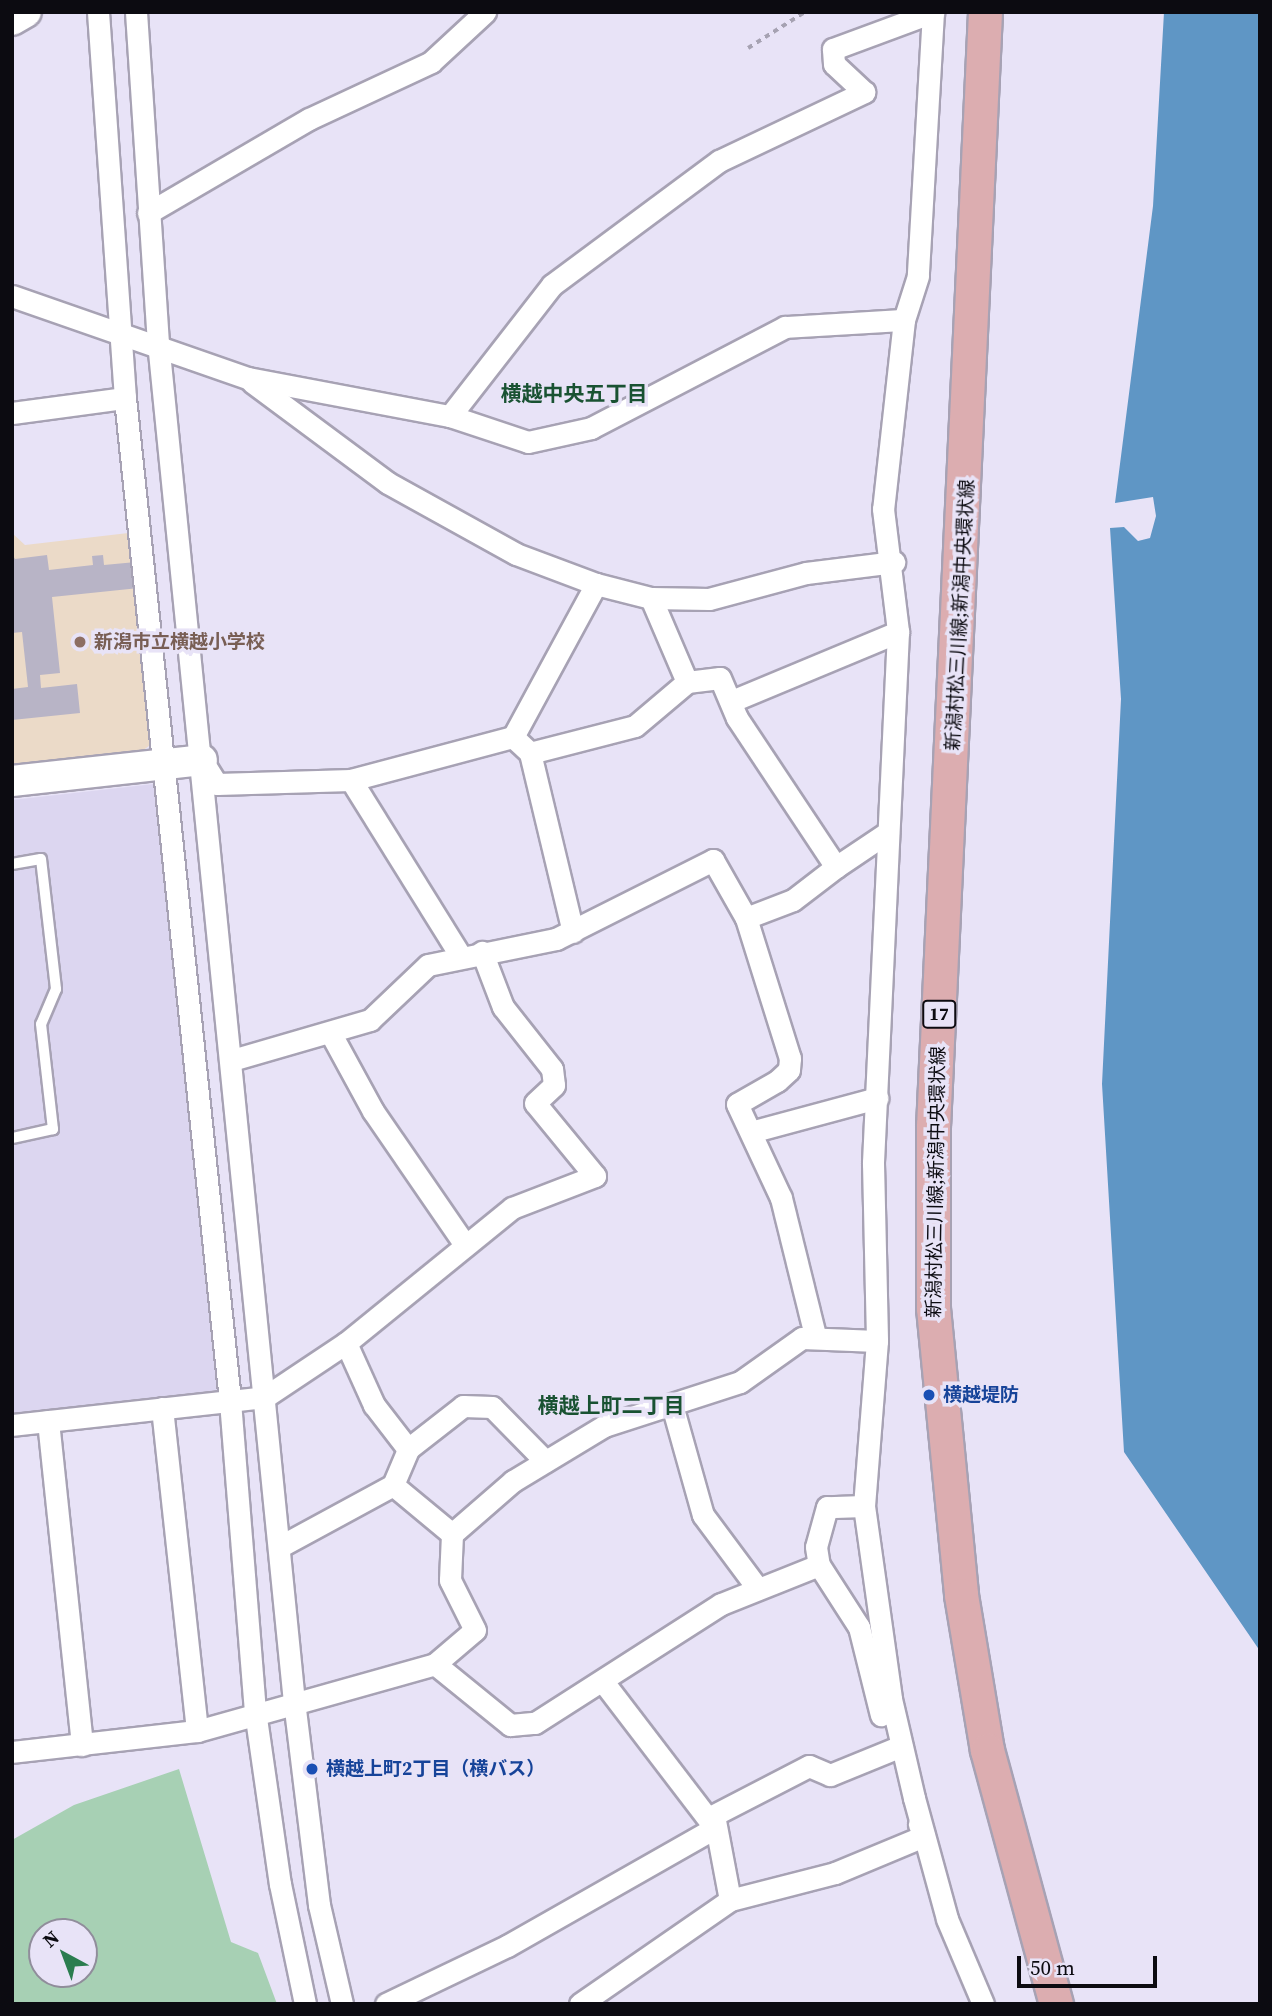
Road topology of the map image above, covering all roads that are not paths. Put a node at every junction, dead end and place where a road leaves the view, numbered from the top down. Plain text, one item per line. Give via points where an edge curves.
1 (26, 12) edge
2 (98, 12) edge
3 (136, 12) edge
4 (485, 12) edge
5 (933, 12) edge
6 (985, 12) edge
7 (12, 20) edge
8 (148, 213) junction
9 (12, 296) edge
10 (904, 320) junction
11 (124, 339) junction
12 (158, 342) junction
13 (248, 378) junction
14 (125, 398) junction
15 (12, 413) edge
16 (450, 416) junction
17 (894, 562) junction
18 (596, 584) junction
19 (651, 598) junction
20 (898, 632) junction
21 (687, 682) junction
22 (732, 701) junction
23 (513, 737) junction
24 (530, 753) junction
25 (202, 760) junction
26 (166, 762) junction
27 (351, 780) junction
28 (12, 781) edge
29 (888, 832) junction
30 (12, 863) edge
31 (836, 867) junction
32 (746, 918) junction
33 (573, 932) junction
34 (482, 952) junction
35 (461, 957) junction
36 (331, 1034) junction
37 (232, 1060) junction
38 (877, 1098) junction
39 (751, 1132) junction
40 (12, 1138) edge
41 (465, 1245) junction
42 (816, 1335) junction
43 (877, 1341) junction
44 (346, 1343) junction
45 (265, 1397) junction
46 (230, 1401) junction
47 (671, 1405) junction
48 (162, 1408) junction
49 (48, 1421) junction
50 (12, 1425) edge
51 (408, 1449) junction
52 (545, 1461) junction
53 (393, 1485) junction
54 (863, 1506) junction
55 (452, 1534) junction
56 (279, 1547) junction
57 (819, 1566) junction
58 (758, 1588) junction
59 (435, 1664) junction
60 (604, 1683) junction
61 (294, 1701) junction
62 (255, 1711) junction
63 (197, 1731) junction
64 (82, 1745) junction
65 (895, 1748) junction
66 (12, 1752) edge
67 (715, 1828) junction
68 (924, 1836) junction
69 (730, 1900) junction
70 (305, 2004) edge
71 (342, 2004) edge
72 (386, 2004) edge
73 (580, 2004) edge
74 (983, 2004) edge
75 (1056, 2004) edge

1 - 7 street
2 - 11 street
3 - 8 street
4 - 8 street via 430,62 309,119
5 - 10 street via 918,276
5 - 16 street via 833,50 834,64 864,92 719,161 552,285
6 - 75 main road, 新潟村松三川線;新潟中央環状線 / 17 via 933,1125 933,1308 961,1595 987,1750
8 - 12 street
9 - 11 street
10 - 16 street via 785,327 590,428 528,442
10 - 17 street via 883,509
11 - 12 street
11 - 14 street
12 - 13 street
12 - 25 street
13 - 16 street
13 - 18 street via 388,483 516,554
14 - 15 street
14 - 26 street
17 - 19 street via 806,573 709,599
17 - 20 street
18 - 19 street
18 - 23 street
19 - 21 street
20 - 22 street
20 - 29 street
21 - 22 street via 720,678
21 - 24 street via 635,726
22 - 31 street
23 - 24 street
23 - 27 street
24 - 33 street
25 - 26 street
25 - 27 street via 217,784
25 - 37 street
26 - 28 street
26 - 46 street
27 - 35 street
29 - 31 street
29 - 38 street
30 - 40 lane via 41,859 56,989 41,1024 53,1129
31 - 32 street via 793,900
32 - 33 street via 713,860
32 - 39 street via 790,1058 789,1070 777,1082 737,1104
33 - 34 street
34 - 35 street
34 - 41 street via 503,1007 552,1069 554,1085 535,1103 595,1176 512,1208
35 - 36 street via 428,965 370,1020
36 - 37 street
36 - 41 street via 373,1111
37 - 45 street
38 - 39 street
38 - 43 street
39 - 42 street via 781,1198
41 - 44 street
42 - 43 street
42 - 47 street via 785,1347 740,1382
43 - 54 street
44 - 45 street
44 - 51 street via 374,1405
45 - 46 street
45 - 56 street
46 - 48 street
46 - 62 street
47 - 52 street via 604,1426
47 - 58 street via 703,1515
48 - 49 street
48 - 63 street
49 - 50 street
49 - 64 street
51 - 52 street via 463,1406 492,1407
51 - 53 street
52 - 55 street
53 - 55 street
53 - 56 street
54 - 57 street via 827,1507 816,1547
54 - 65 street
55 - 59 street via 450,1580 475,1630
56 - 61 street
57 - 58 street
57 - 65 street via 859,1626
58 - 60 street via 721,1604
59 - 60 street via 510,1725 535,1723
59 - 61 street
60 - 67 street
61 - 62 street
61 - 71 street via 319,1905
62 - 63 street
62 - 70 street via 280,1884
63 - 64 street
64 - 66 street
65 - 67 street via 830,1774 809,1766 714,1815
65 - 68 street
67 - 69 street
67 - 72 street via 507,1946
68 - 69 street via 835,1873
68 - 74 street via 947,1919
69 - 73 street

